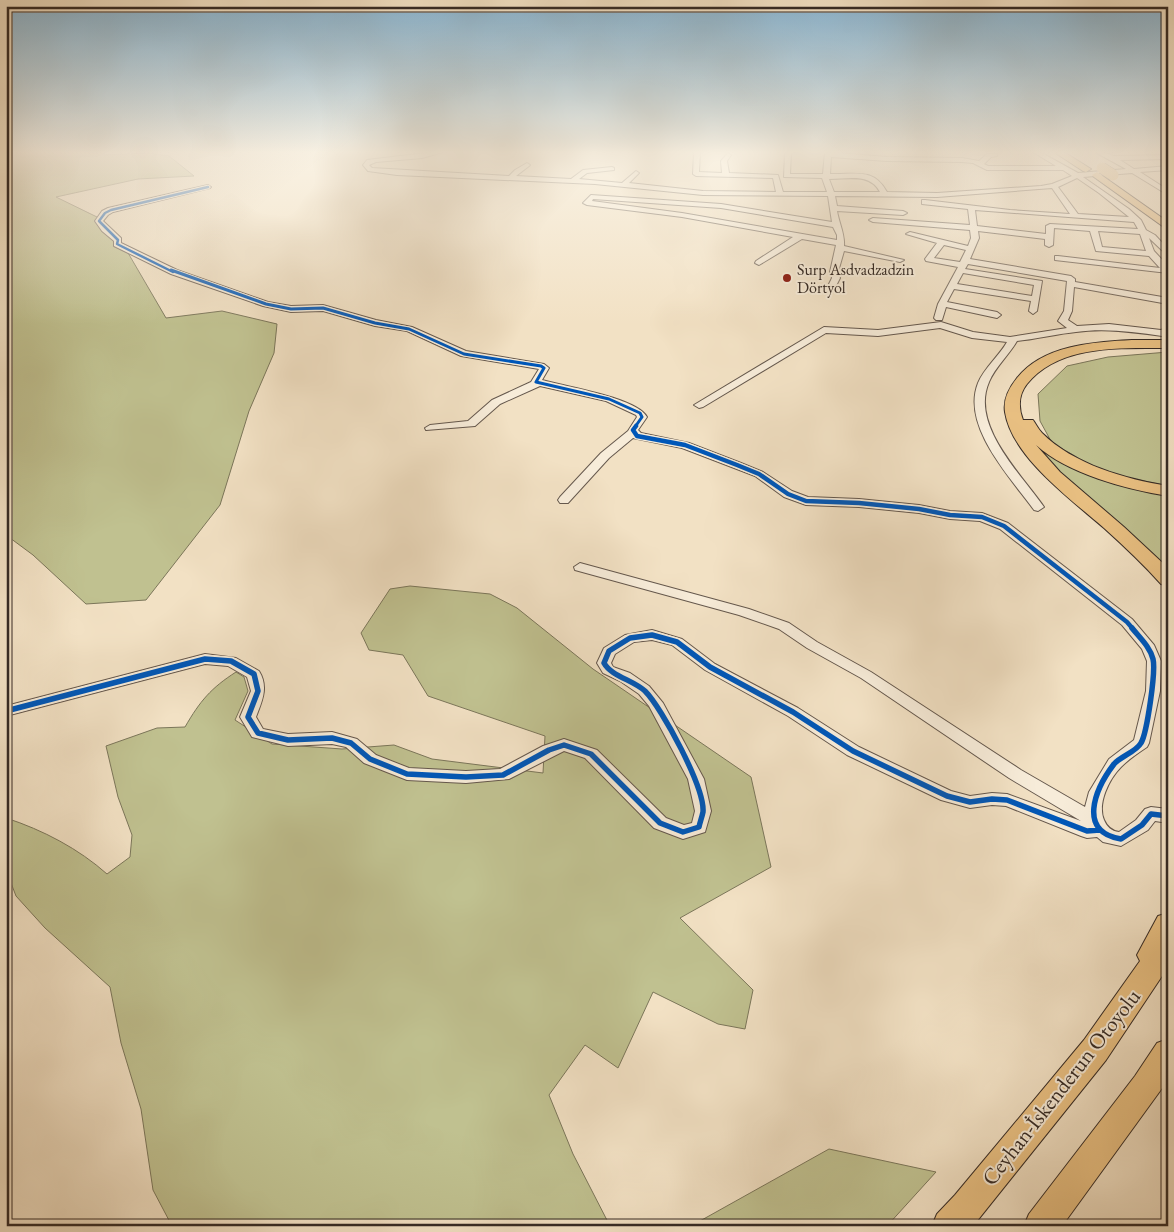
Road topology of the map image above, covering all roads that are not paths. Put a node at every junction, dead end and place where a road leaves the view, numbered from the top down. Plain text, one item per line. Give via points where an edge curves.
1 (113, 209) edge
2 (635, 209) edge
3 (742, 209) edge
4 (832, 209) edge
5 (853, 209) edge
6 (921, 209) edge
7 (971, 209) edge
8 (988, 209) edge
9 (1071, 209) edge
10 (1123, 209) edge
11 (1146, 209) edge
12 (902, 213) dead end
13 (925, 217) junction
14 (1076, 217) junction
15 (873, 220) dead end
16 (1135, 220) junction
17 (836, 226) junction
18 (1168, 227) edge
19 (974, 228) junction
20 (1094, 230) junction
21 (1144, 232) junction
22 (910, 234) dead end
23 (1049, 236) junction
24 (799, 237) junction
25 (941, 243) junction
26 (840, 246) junction
27 (1049, 246) dead end
28 (971, 249) junction
29 (1152, 254) junction
30 (1168, 254) edge
31 (1058, 258) dead end
32 (900, 260) dead end
33 (759, 263) dead end
34 (962, 265) junction
35 (1168, 271) edge
36 (833, 284) dead end
37 (1071, 284) junction
38 (952, 286) junction
39 (1036, 298) junction
40 (1168, 301) edge
41 (942, 304) junction
42 (1033, 311) dead end
43 (997, 315) dead end
44 (940, 318) dead end
45 (1074, 329) junction
46 (1168, 330) edge
47 (1013, 340) junction
48 (1168, 344) edge
49 (1168, 348) edge
50 (536, 382) junction
51 (699, 405) dead end
52 (430, 428) dead end
53 (633, 433) junction
54 (1168, 491) edge
55 (564, 500) dead end
56 (1038, 507) dead end
57 (580, 567) dead end
58 (1168, 580) edge
59 (6, 711) edge
60 (1168, 816) edge
61 (1098, 827) junction
62 (1168, 924) edge
63 (1168, 944) edge
64 (1095, 1050) junction
65 (1168, 1052) edge
66 (949, 1226) edge
67 (1041, 1226) edge

1 - 50 street via 99,221 118,240 116,244 188,278 281,308 323,308 375,324 409,329 464,354 537,364 544,368
2 - 24 street via 719,221
3 - 17 street
4 - 17 street
5 - 12 street
6 - 13 street
7 - 19 street
8 - 14 street
9 - 14 street
10 - 16 street
11 - 18 highway
13 - 15 street
13 - 19 street
14 - 16 street
16 - 21 street
17 - 26 street via 841,234
19 - 23 street
19 - 28 street
20 - 21 street
20 - 23 street via 1050,226
20 - 29 street via 1099,249
21 - 29 street
21 - 30 street
22 - 25 street
23 - 27 street
24 - 26 street
24 - 33 street
25 - 28 street
25 - 34 street via 929,259
26 - 32 street
26 - 36 street
28 - 34 street
29 - 35 street
31 - 35 street
34 - 37 street via 1071,279
34 - 38 street
34 - 39 street via 1039,283
37 - 40 street
37 - 45 street via 1068,311 1063,320
38 - 39 street
38 - 41 street
39 - 42 street
41 - 43 street
41 - 44 street
45 - 46 street via 1109,327 1162,333
45 - 47 street
47 - 51 street via 972,335 941,325 878,333 824,330
47 - 56 street via 1009,350 983,382 979,410 986,434
48 - 58 highway via 1097,347 1058,356 1021,378 1014,388 1011,403 1013,418 1023,440 1041,462 1145,555
49 - 54 highway via 1103,350 1060,362 1033,380 1022,404 1025,418 1036,437 1055,451 1102,474
50 - 52 street via 496,402 471,424
50 - 53 street via 609,399 640,413 642,417
53 - 55 street via 608,452
53 - 61 street via 685,445 738,465 806,501 866,504 992,520 1127,622 1149,648 1154,661 1153,691 1141,743 1116,763 1097,792 1092,812
57 - 61 street via 784,626 866,675
59 - 61 street via 204,659 231,661 254,674 258,691 248,717 258,733 288,740 332,738 351,743 370,759 407,774 466,777 502,775 564,745 591,754 660,823 683,832 698,827 704,810 696,779 655,703 644,690 608,670 604,663 609,651 630,638 652,635 678,642 710,667 793,712 853,751 947,796 970,802 1007,800 1086,831
60 - 61 street via 1151,814 1142,825 1121,839 1109,837
62 - 64 highway
63 - 64 highway, Ceyhan-İskenderun Otoyolu
64 - 66 highway, Ceyhan-İskenderun Otoyolu
65 - 67 highway via 1146,1087

